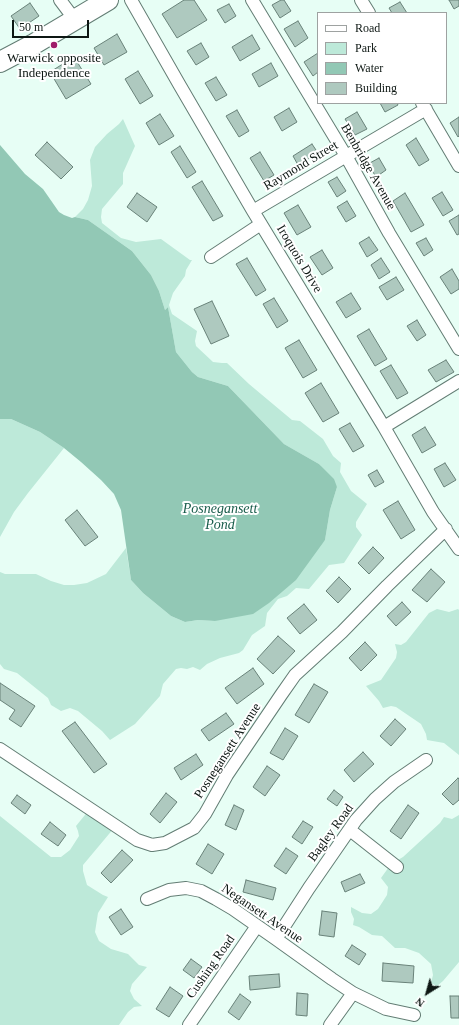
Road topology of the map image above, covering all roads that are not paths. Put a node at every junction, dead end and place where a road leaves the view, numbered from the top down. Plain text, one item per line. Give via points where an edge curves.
1 (60, 0) edge
2 (108, 0) edge
3 (131, 0) edge
4 (252, 0) edge
5 (361, 0) edge
6 (368, 12) edge
7 (76, 20) junction
8 (0, 62) edge
9 (424, 106) edge
10 (346, 156) junction
11 (459, 166) edge
12 (253, 211) junction
13 (261, 224) junction
14 (211, 257) dead end
15 (459, 349) edge
16 (459, 381) edge
17 (384, 427) junction
18 (446, 529) junction
19 (459, 549) edge
20 (0, 749) edge
21 (426, 760) dead end
22 (350, 830) junction
23 (397, 867) dead end
24 (147, 899) dead end
25 (257, 926) junction
26 (276, 939) junction
27 (353, 993) junction
28 (414, 1015) dead end
29 (189, 1025) edge
30 (330, 1025) edge

1 - 7 street
2 - 7 main road
3 - 12 street, Iroquois Drive
4 - 10 street, Benbridge Avenue
5 - 6 street
7 - 8 main road
9 - 10 street, Raymond Street
9 - 11 street
10 - 12 street, Raymond Street
10 - 15 street, Benbridge Avenue
12 - 13 street, Iroquois Drive
13 - 14 street
13 - 17 street, Iroquois Drive
16 - 17 street
17 - 18 street, Iroquois Drive via 433,512
18 - 19 street, Iroquois Drive
18 - 20 street, Posnegansett Avenue via 296,675 252,738 205,814 194,828 165,843 152,845 137,840
21 - 22 street, Bagley Road via 375,799
22 - 23 street
22 - 26 street, Bagley Road
24 - 25 street, Negansett Avenue via 169,890 186,888 201,891 216,898
25 - 26 street, Negansett Avenue
25 - 29 street, Cushing Road
26 - 27 street, Negansett Avenue
27 - 28 street, Negansett Avenue via 386,1009
27 - 30 street

